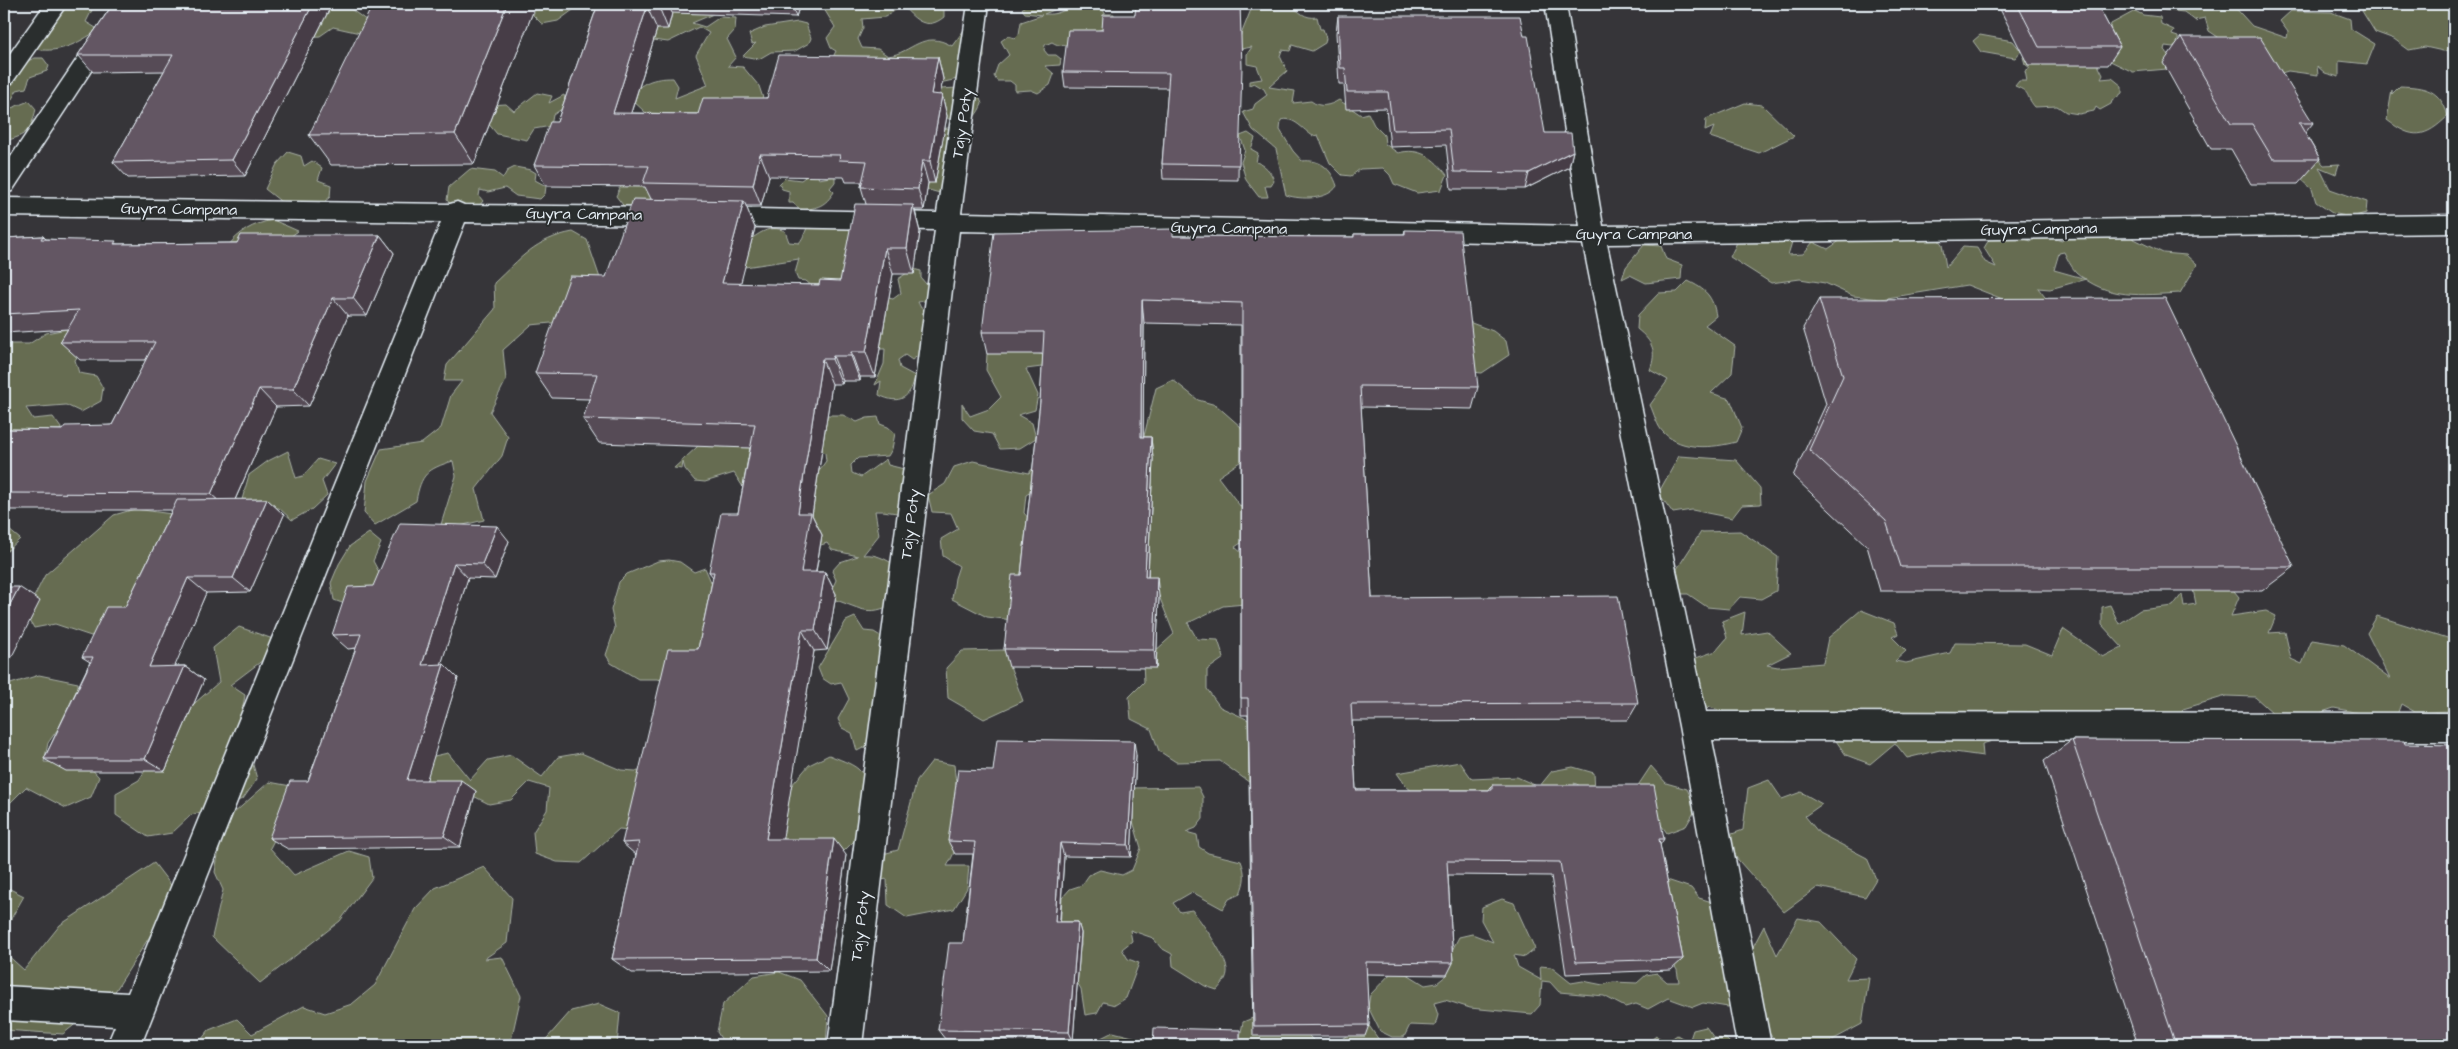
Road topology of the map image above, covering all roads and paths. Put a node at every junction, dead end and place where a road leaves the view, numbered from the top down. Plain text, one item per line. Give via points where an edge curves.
1 (56, 4) edge
2 (124, 4) edge
3 (978, 4) edge
4 (1556, 4) edge
5 (4, 78) edge
6 (4, 185) edge
7 (4, 207) edge
8 (457, 211) junction
9 (948, 222) junction
10 (2454, 224) edge
11 (1593, 236) junction
12 (1694, 726) junction
13 (2454, 727) edge
14 (4, 1002) edge
15 (138, 1010) junction
16 (124, 1045) edge
17 (845, 1045) edge
18 (1754, 1045) edge

1 - 5 street
2 - 6 street
3 - 9 street, Tajy Poty
4 - 11 street
7 - 8 street, Guyra Campana
8 - 9 street, Guyra Campana
8 - 15 street
9 - 11 street, Guyra Campana
9 - 17 street, Tajy Poty
10 - 11 street, Guyra Campana
11 - 12 street
12 - 13 street
12 - 18 street
14 - 15 street
15 - 16 street

